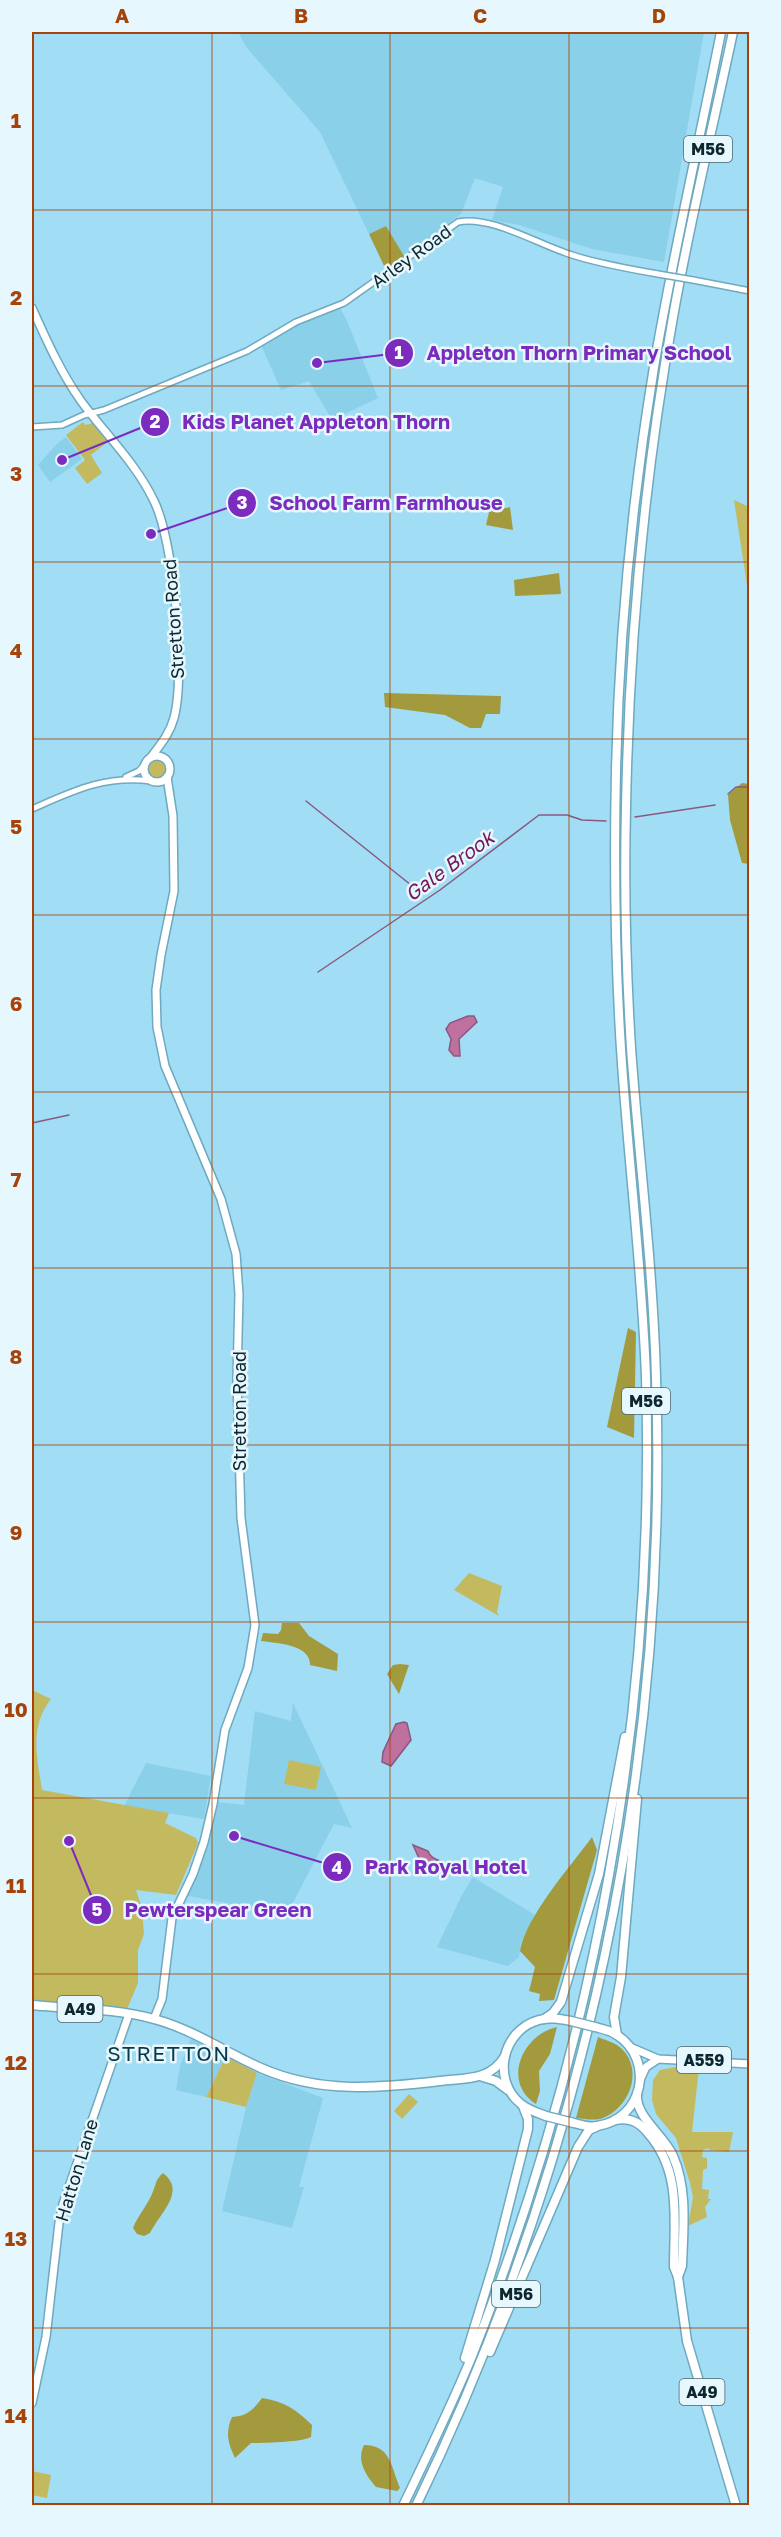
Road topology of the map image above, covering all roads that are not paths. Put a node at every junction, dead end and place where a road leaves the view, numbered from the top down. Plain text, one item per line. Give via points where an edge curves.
1 (722, 32) edge
2 (733, 32) edge
3 (750, 291) edge
4 (32, 308) edge
5 (91, 414) junction
6 (32, 426) edge
7 (167, 737) junction
8 (151, 757) junction
9 (165, 759) junction
10 (145, 764) junction
11 (167, 777) junction
12 (124, 778) junction
13 (153, 781) junction
14 (171, 803) junction
15 (32, 810) edge
16 (632, 1710) junction
17 (639, 1745) junction
18 (32, 2005) edge
19 (129, 2014) junction
20 (154, 2019) junction
21 (544, 2019) junction
22 (617, 2035) junction
23 (630, 2048) junction
24 (505, 2056) junction
25 (658, 2059) junction
26 (750, 2064) edge
27 (481, 2076) junction
28 (641, 2078) junction
29 (508, 2090) junction
30 (637, 2094) junction
31 (525, 2110) junction
32 (615, 2120) junction
33 (592, 2128) junction
34 (678, 2277) junction
35 (452, 2402) junction
36 (32, 2403) edge
37 (463, 2406) junction
38 (404, 2505) edge
39 (416, 2505) edge
40 (736, 2505) edge

1 - 16 highway, M56 via 672,264 653,374 630,554 618,717 617,973 642,1305 647,1428 644,1556
2 - 17 highway, M56 via 682,266 661,393 640,559 630,692 625,813 627,971 652,1299 657,1425 655,1553
3 - 5 street, Arley Road, bridge via 582,258 493,224 458,222 339,306 296,322 248,351
4 - 5 main road, Stretton Road via 70,384
5 - 6 street, Arley Road via 62,425
5 - 7 main road, Stretton Road via 148,490 165,534 178,654 177,704
7 - 8 main road, Stretton Road
7 - 9 main road, Stretton Road
8 - 9 main road
8 - 10 main road
9 - 11 main road via 170,766
10 - 12 street
10 - 13 main road via 144,772
11 - 13 main road
11 - 14 main road, Stretton Road
12 - 13 street
12 - 15 street via 102,781
13 - 14 main road
14 - 20 main road, Stretton Road via 174,891 156,990 157,1027 165,1066 221,1199 236,1254 240,1499 255,1625 248,1668 225,1730 204,1842 173,1912 162,1999
16 - 21 highway, M56 via 597,1884 561,2002
16 - 35 highway, M56 via 605,1897 569,2058 523,2214
17 - 22 highway, M56 via 632,1863 614,2024
17 - 37 highway, M56 via 611,1923 572,2091 523,2247
18 - 19 highway, A49
19 - 20 highway, A49
19 - 36 main road, Hatton Lane via 58,2223 46,2337
20 - 27 highway, A49 via 263,2069 321,2085 386,2087
21 - 22 highway, bridge via 571,2021
21 - 24 highway via 517,2033
22 - 23 highway
23 - 25 main road, A559
23 - 28 highway via 638,2060
24 - 27 highway via 496,2069
24 - 29 highway
25 - 26 main road, A559
25 - 28 main road, A559 via 646,2067
27 - 29 highway
28 - 30 highway
29 - 31 highway
30 - 32 highway
30 - 34 highway, A49 via 640,2111 666,2142 681,2178 682,2266
31 - 33 highway, bridge
31 - 35 highway, M56 via 528,2129 515,2183
32 - 33 highway
32 - 34 highway, A49 via 640,2124 658,2145 668,2165 675,2199 674,2267
33 - 37 highway, M56 via 578,2147 499,2333
34 - 40 highway, A49 via 687,2342
35 - 38 highway, M56
37 - 39 highway, M56

